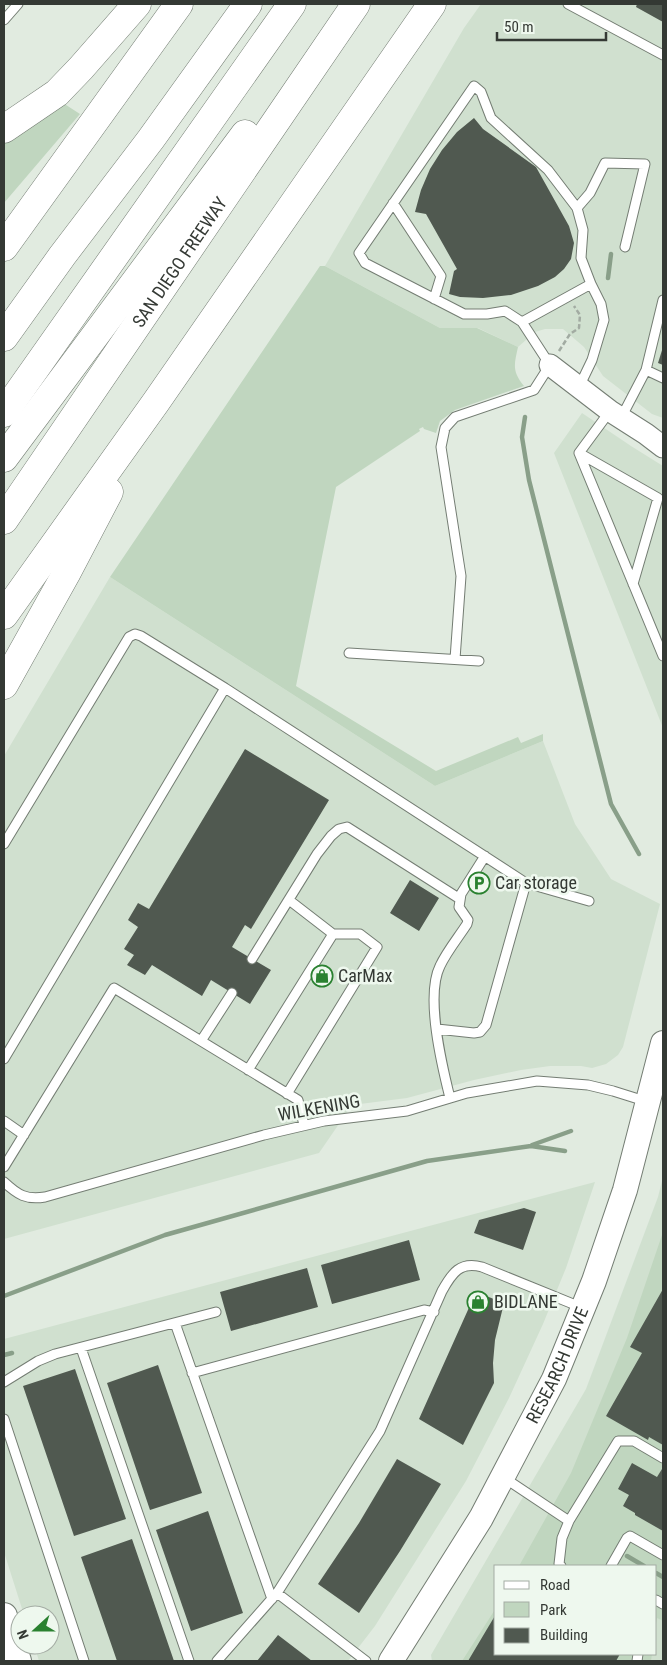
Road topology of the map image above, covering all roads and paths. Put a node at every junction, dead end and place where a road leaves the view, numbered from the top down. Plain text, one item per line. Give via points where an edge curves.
1 (18, 4) edge
2 (137, 4) edge
3 (179, 4) edge
4 (248, 4) edge
5 (277, 4) edge
6 (292, 4) edge
7 (343, 4) edge
8 (356, 4) edge
9 (432, 4) edge
10 (568, 4) edge
11 (4, 20) edge
12 (663, 55) edge
13 (4, 129) edge
14 (393, 203) junction
15 (577, 208) junction
16 (4, 247) edge
17 (625, 247) dead end
18 (591, 284) junction
19 (569, 295) junction
20 (434, 299) junction
21 (663, 300) edge
22 (522, 322) junction
23 (4, 336) edge
24 (550, 365) junction
25 (646, 370) junction
26 (663, 378) edge
27 (4, 383) edge
28 (579, 387) junction
29 (156, 402) junction
30 (4, 413) edge
31 (616, 415) junction
32 (655, 435) edge
33 (663, 448) edge
34 (579, 453) junction
35 (4, 458) edge
36 (661, 499) edge
37 (4, 520) edge
38 (633, 584) junction
39 (4, 615) edge
40 (349, 653) dead end
41 (663, 656) edge
42 (455, 660) junction
43 (479, 661) dead end
44 (4, 685) edge
45 (225, 688) junction
46 (4, 844) edge
47 (485, 856) junction
48 (526, 883) junction
49 (460, 899) junction
50 (289, 900) junction
51 (590, 901) dead end
52 (333, 934) junction
53 (252, 959) dead end
54 (232, 993) dead end
55 (437, 1029) junction
56 (201, 1041) junction
57 (663, 1043) edge
58 (4, 1059) edge
59 (248, 1070) junction
60 (288, 1094) junction
61 (450, 1098) junction
62 (648, 1102) junction
63 (4, 1121) edge
64 (304, 1126) junction
65 (24, 1135) junction
66 (4, 1167) edge
67 (4, 1182) edge
68 (583, 1308) junction
69 (216, 1312) dead end
70 (434, 1312) junction
71 (174, 1323) junction
72 (81, 1348) junction
73 (192, 1374) junction
74 (4, 1382) edge
75 (4, 1419) edge
76 (663, 1458) edge
77 (502, 1477) junction
78 (569, 1521) junction
79 (663, 1555) edge
80 (560, 1565) edge
81 (613, 1565) edge
82 (274, 1596) junction
83 (4, 1616) edge
84 (18, 1661) edge
85 (84, 1661) edge
86 (189, 1661) edge
87 (217, 1661) edge
88 (366, 1661) edge
89 (391, 1661) edge

1 - 11 lane
2 - 13 highway via 56,93
3 - 16 highway
4 - 23 highway
5 - 27 highway
6 - 30 highway
7 - 35 highway
8 - 37 highway, SAN DIEGO FREEWAY
9 - 29 highway
10 - 12 lane
14 - 15 lane via 474,86 481,92 491,118 548,170
14 - 20 lane via 441,276
14 - 20 lane via 359,253 365,263
15 - 17 lane via 590,193 605,163 645,164
15 - 18 lane via 583,230 581,258
18 - 19 lane
18 - 28 lane via 601,304 604,320 592,360
19 - 22 lane
19 - 24 path via 580,315 579,328 570,334
20 - 22 lane via 464,314 505,310
21 - 25 lane
22 - 24 lane
24 - 28 street
24 - 42 lane via 534,390 455,417 445,428 441,447 461,576
25 - 26 lane
25 - 31 lane
28 - 31 street
29 - 39 highway
29 - 44 highway
31 - 32 street
31 - 34 lane
32 - 33 street
34 - 36 lane
34 - 38 lane
36 - 38 lane
38 - 41 lane
40 - 42 lane
42 - 43 lane
45 - 46 lane via 141,636 128,637
45 - 47 lane
45 - 58 lane
47 - 48 lane
47 - 49 lane
48 - 51 lane
48 - 55 lane via 486,1025 474,1033
49 - 50 lane via 344,827 331,836 317,854
49 - 55 lane via 460,910 468,920 434,982
50 - 52 lane
50 - 53 lane
52 - 59 lane
52 - 60 lane via 360,934 376,947
54 - 56 lane
55 - 61 lane via 439,1056
56 - 59 lane
56 - 65 lane via 114,988
57 - 62 main road, RESEARCH DRIVE
59 - 60 lane
60 - 64 lane via 298,1100
61 - 62 lane, WILKENING via 537,1082 588,1085
61 - 64 lane, WILKENING via 407,1111
62 - 68 main road, RESEARCH DRIVE via 625,1190
63 - 65 lane
64 - 67 lane, WILKENING via 45,1197 31,1199
65 - 66 lane
68 - 70 lane via 475,1265 456,1270 450,1276
68 - 77 main road, RESEARCH DRIVE via 554,1379
69 - 71 lane
70 - 73 lane via 424,1310
70 - 82 lane via 380,1431
71 - 72 lane
71 - 73 lane
72 - 74 lane via 38,1361
72 - 86 lane
73 - 82 lane
75 - 85 lane
76 - 78 lane via 634,1441 618,1441
77 - 78 lane
77 - 89 main road, RESEARCH DRIVE via 481,1518
78 - 80 lane via 562,1538
79 - 81 lane via 630,1536
82 - 87 lane
82 - 88 lane
83 - 84 main road

